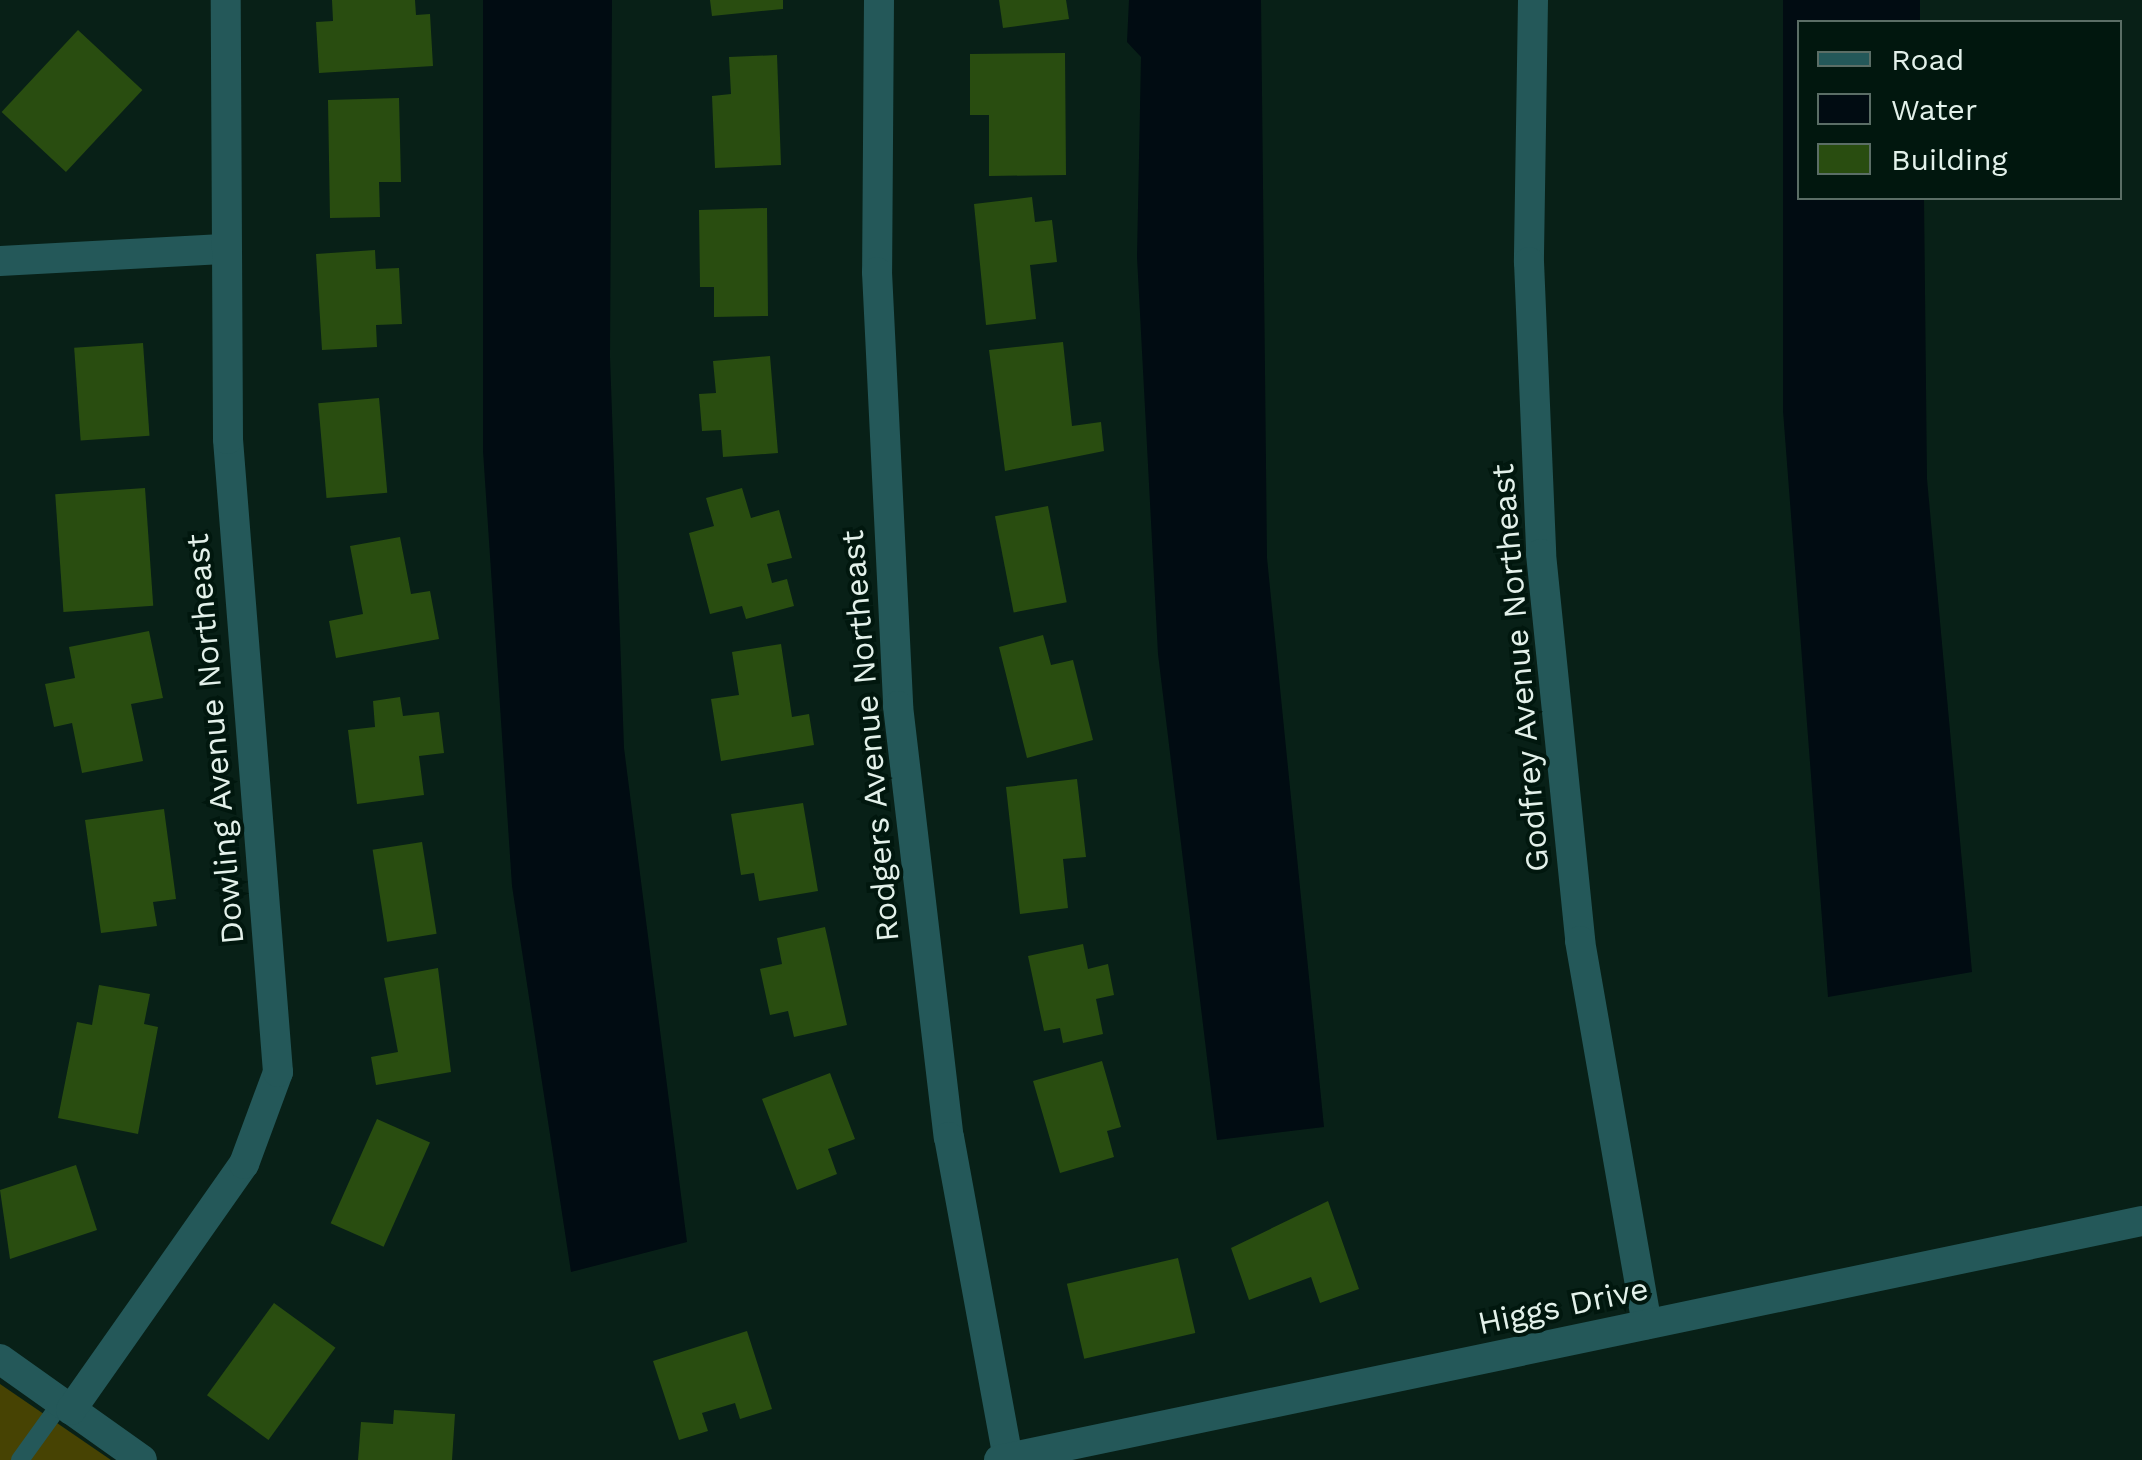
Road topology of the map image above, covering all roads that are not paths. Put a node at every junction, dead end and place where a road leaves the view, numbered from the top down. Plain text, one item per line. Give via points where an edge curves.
1 (226, 0) edge
2 (879, 0) edge
3 (1532, 0) edge
4 (223, 249) junction
5 (0, 261) edge
6 (2142, 1220) edge
7 (1647, 1324) junction
8 (0, 1359) edge
9 (66, 1406) junction
10 (1004, 1459) edge
11 (20, 1460) edge
12 (142, 1460) edge

1 - 4 street, Dowling Avenue Northeast
2 - 10 street, Rodgers Avenue Northeast via 877,272 898,706 949,1137
3 - 7 street, Godfrey Avenue Northeast via 1529,262 1554,709 1580,940
4 - 5 street
4 - 9 street, Dowling Avenue Northeast via 241,678 278,1072 244,1164
6 - 7 street, Higgs Drive
7 - 10 street, Higgs Drive
8 - 9 street
9 - 11 lane
9 - 12 street

